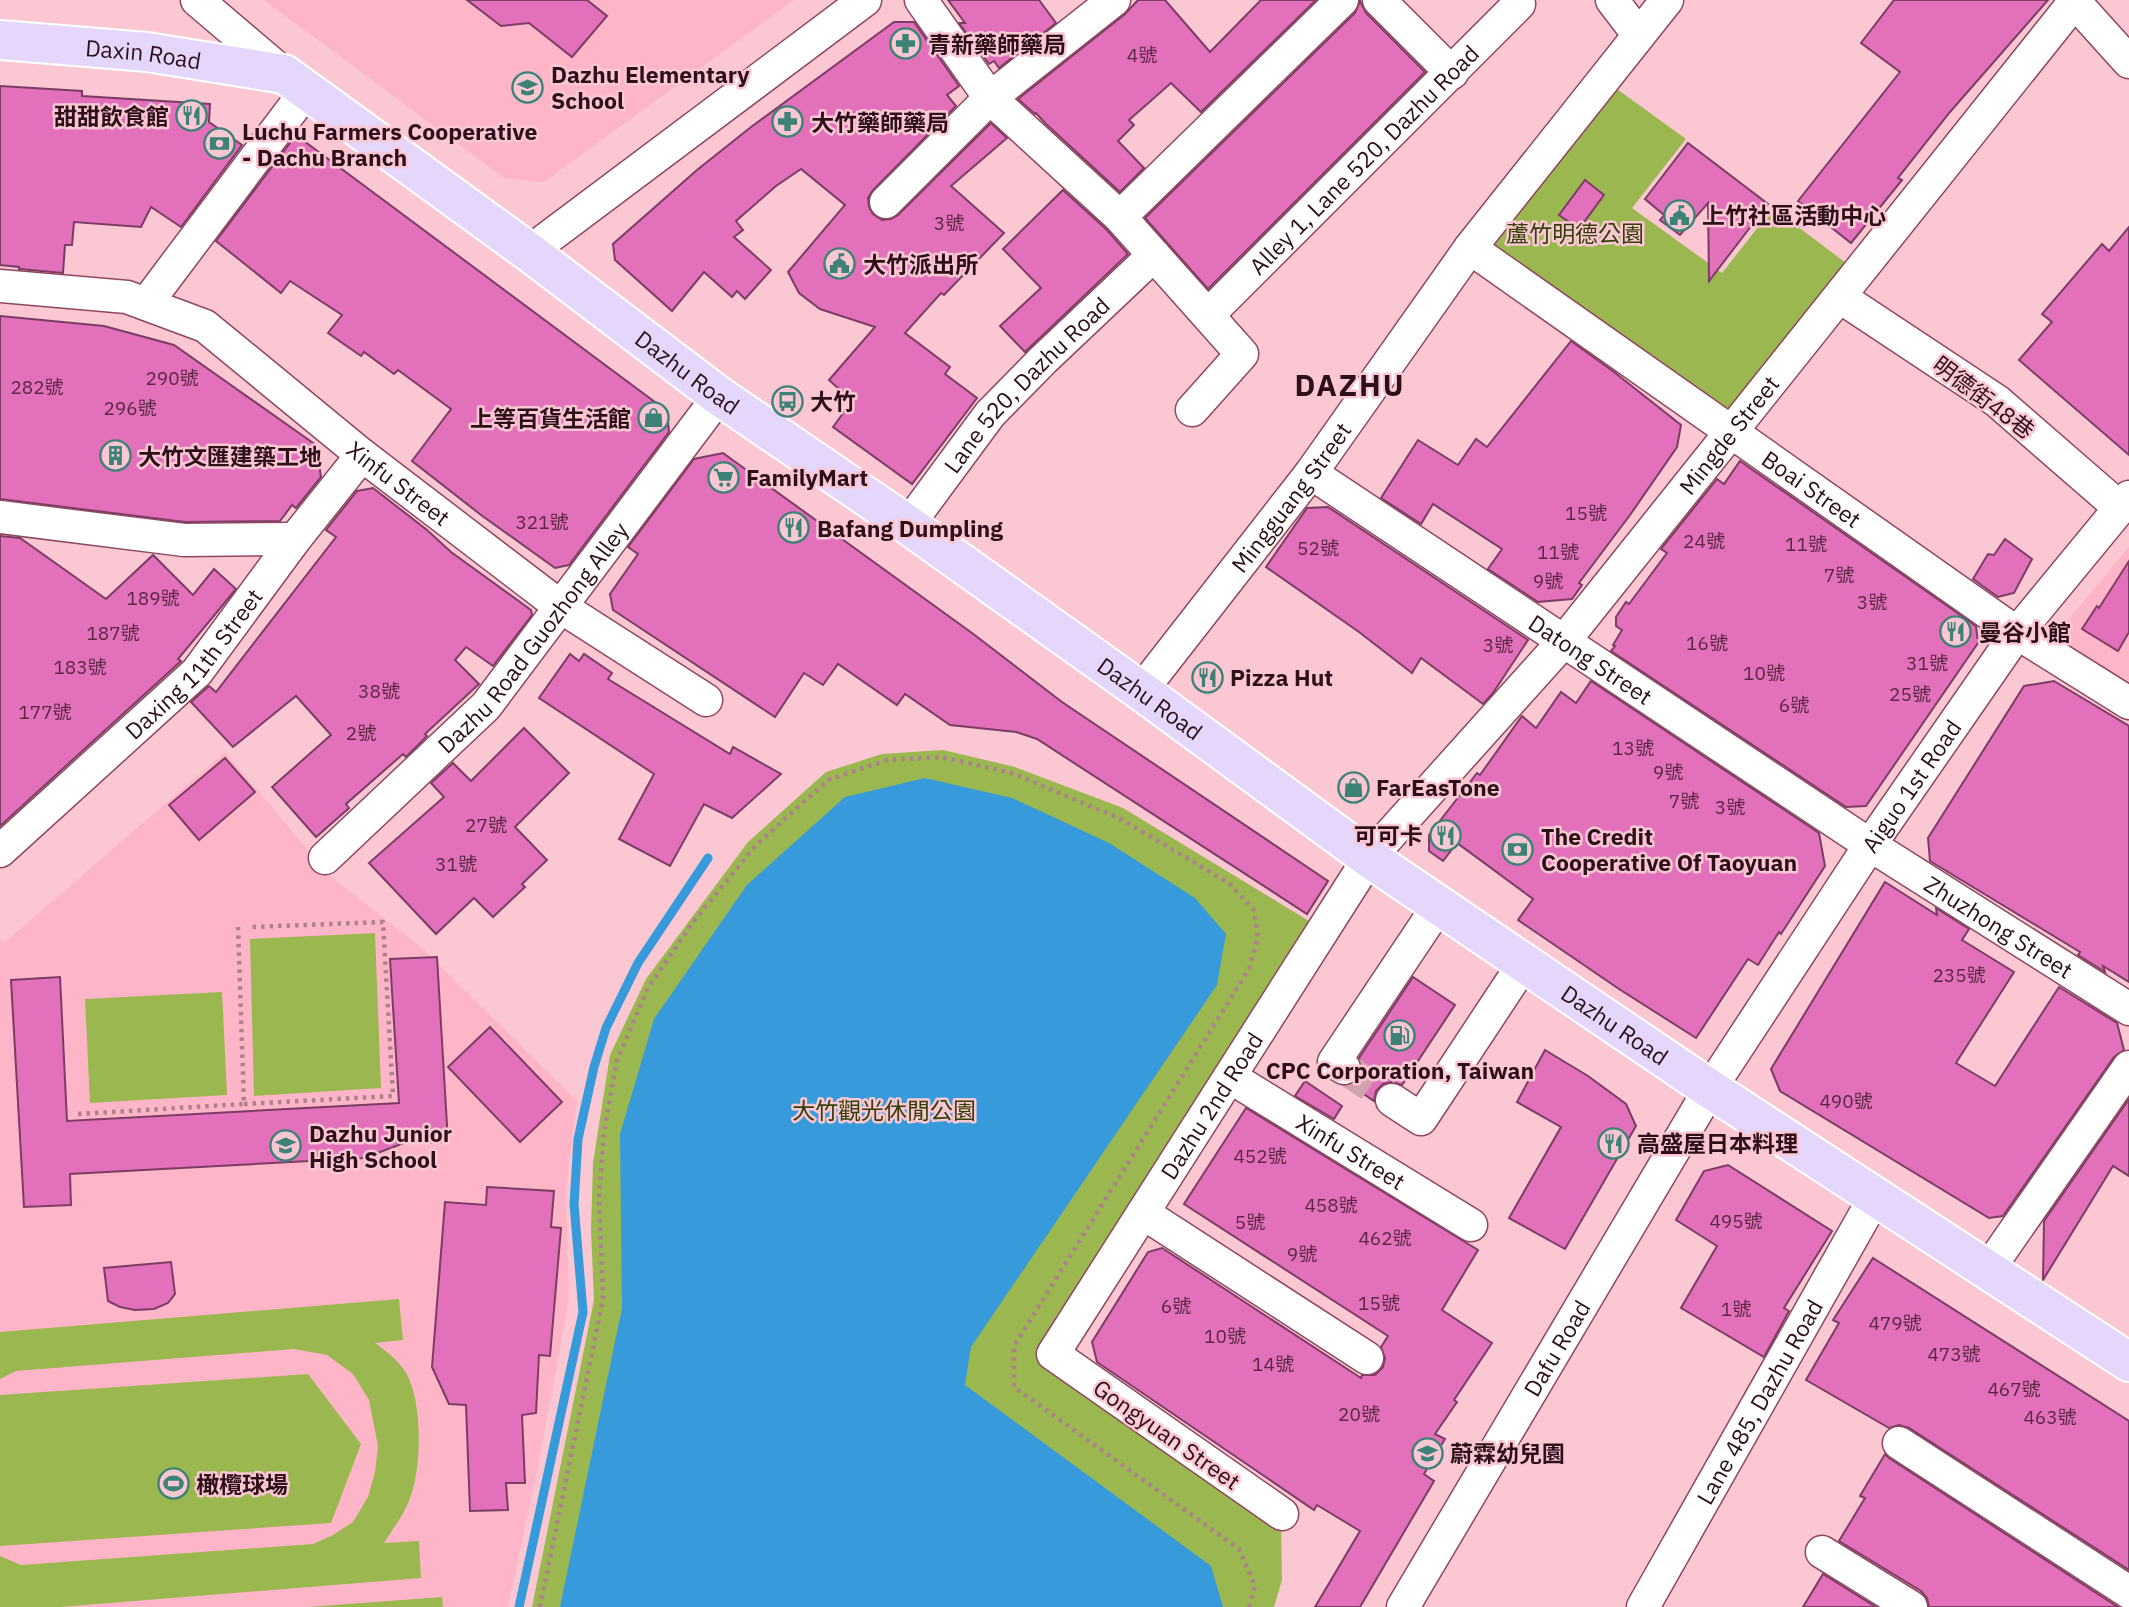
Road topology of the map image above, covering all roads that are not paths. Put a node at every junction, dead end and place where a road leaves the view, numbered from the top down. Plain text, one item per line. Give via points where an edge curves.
1 (197, 0) edge
2 (865, 0) edge
3 (921, 0) edge
4 (1342, 0) edge
5 (1379, 0) edge
6 (1612, 0) edge
7 (1667, 0) edge
8 (2074, 0) edge
9 (1519, 4) dead end
10 (1107, 5) edge
11 (1638, 34) junction
12 (0, 40) edge
13 (2129, 62) edge
14 (1452, 73) junction
15 (295, 83) junction
16 (990, 98) junction
17 (886, 202) dead end
18 (1120, 216) junction
19 (1470, 248) junction
20 (529, 252) junction
21 (1154, 255) junction
22 (0, 286) edge
23 (1840, 297) junction
24 (146, 304) junction
25 (1208, 315) junction
26 (719, 396) junction
27 (1192, 410) dead end
28 (1731, 432) junction
29 (362, 455) junction
30 (1311, 473) junction
31 (2124, 503) edge
32 (0, 517) edge
33 (908, 525) junction
34 (295, 539) junction
35 (561, 607) junction
36 (2017, 633) junction
37 (1563, 641) junction
38 (1141, 691) junction
39 (706, 700) dead end
40 (2129, 703) edge
41 (1870, 845) junction
42 (0, 851) edge
43 (325, 858) dead end
44 (1369, 858) junction
45 (1439, 905) junction
46 (1524, 963) junction
47 (2129, 1009) edge
48 (2129, 1067) edge
49 (1344, 1068) dead end
50 (1230, 1077) junction
51 (1710, 1088) junction
52 (1392, 1100) tunnel mouth
53 (1875, 1197) junction
54 (1143, 1213) junction
55 (1471, 1225) dead end
56 (1987, 1271) junction
57 (1053, 1354) joint
58 (1367, 1358) dead end
59 (2129, 1362) edge
60 (1899, 1443) dead end
61 (1282, 1514) dead end
62 (1822, 1552) dead end
63 (2129, 1592) edge
64 (1403, 1607) edge
65 (1643, 1607) edge
66 (1911, 1607) edge

1 - 15 street, Dazhu Road
2 - 20 street
3 - 16 street
4 - 18 street
5 - 14 street
6 - 11 street
7 - 11 street, Mingguang Street
8 - 13 street
8 - 23 street, Mingde Street
9 - 14 street, Alley 1, Lane 520, Dazhu Road
10 - 16 street
11 - 19 street, Mingguang Street
12 - 15 main road, Daxin Road via 147,52
14 - 25 street, Alley 1, Lane 520, Dazhu Road
15 - 20 main road, Dazhu Road
15 - 24 street
16 - 17 street
16 - 18 street
18 - 21 street
19 - 28 street, Boai Street
19 - 30 street, Mingguang Street
20 - 26 main road, Dazhu Road
21 - 25 street
21 - 33 street, Lane 520, Dazhu Road via 990,414
22 - 24 street, Xinfu Street via 127,297
23 - 28 street, Mingde Street
23 - 31 street, 明德街48巷 via 1997,401
24 - 29 street, Xinfu Street via 205,326
25 - 27 street via 1242,354
26 - 33 main road, Dazhu Road
26 - 35 street, Dazhu Road Guozhong Alley
28 - 36 street, Boai Street
28 - 37 street, Mingde Street
29 - 34 street, Daxing 11th Street
29 - 35 street, Xinfu Street
30 - 37 street, Datong Street
30 - 38 street, Mingguang Street
31 - 36 street, Aiguo 1st Road
32 - 34 street via 184,540
33 - 38 main road, Dazhu Road
34 - 42 street, Daxing 11th Street via 197,672
35 - 39 street, Xinfu Street
35 - 43 street, Dazhu Road Guozhong Alley via 486,706
36 - 40 street, Boai Street
36 - 41 street, Aiguo 1st Road
37 - 41 street, Datong Street
37 - 44 street, Mingde Street
38 - 44 main road, Dazhu Road
41 - 47 street, Zhuzhong Street
41 - 51 street, Aiguo 1st Road
44 - 45 main road, Dazhu Road
44 - 50 street, Dazhu 2nd Road
45 - 46 main road, Dazhu Road
45 - 49 street via 1334,1062
46 - 51 main road, Dazhu Road
46 - 52 street via 1421,1119
48 - 56 street
50 - 54 street, Dazhu 2nd Road
50 - 55 street, Xinfu Street
51 - 53 main road, Dazhu Road
51 - 64 street, Dafu Road
53 - 56 main road, Dazhu Road
53 - 65 street, Lane 485, Dazhu Road
54 - 57 street, Dazhu 2nd Road
54 - 58 street
56 - 59 main road, Dazhu Road
57 - 61 street, Gongyuan Street
60 - 63 street
62 - 66 street

